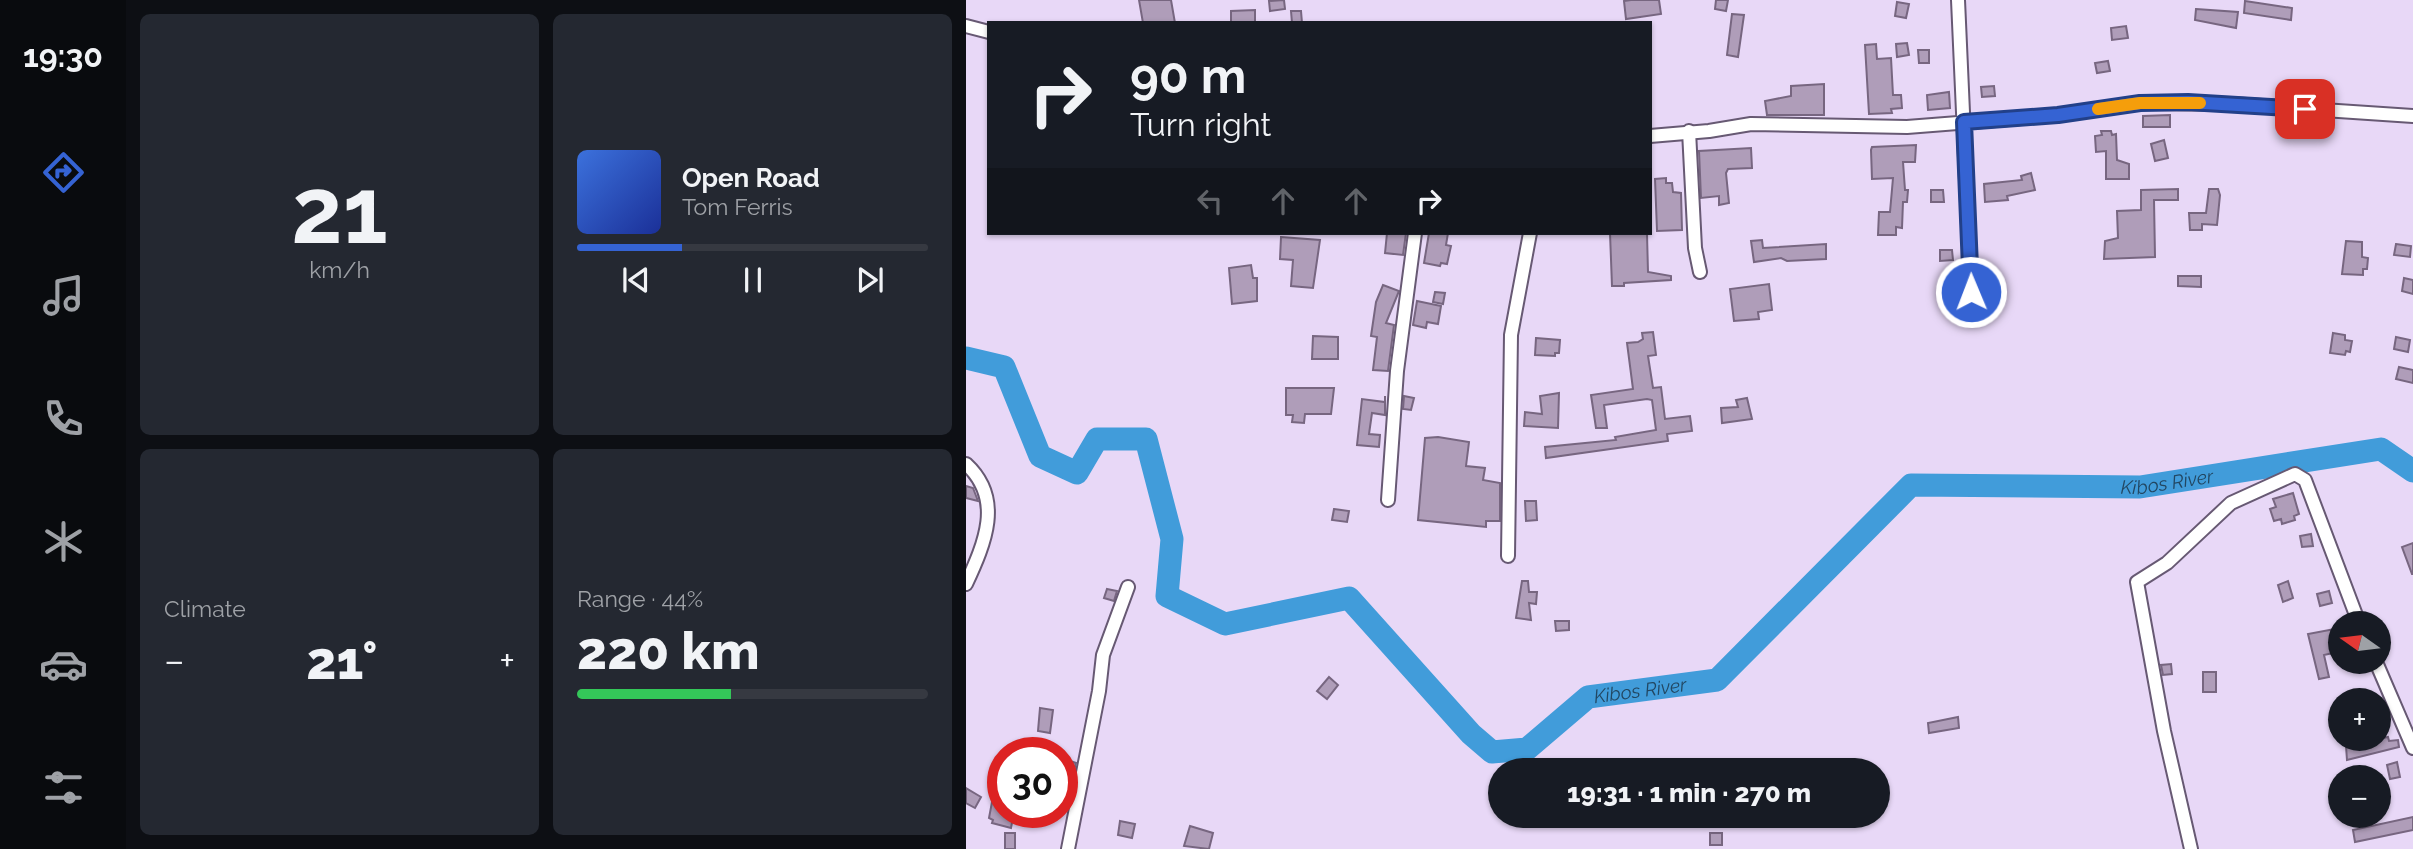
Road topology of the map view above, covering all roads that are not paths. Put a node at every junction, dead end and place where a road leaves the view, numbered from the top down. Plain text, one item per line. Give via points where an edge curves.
1 (1958, 0) edge
2 (966, 26) edge
3 (987, 31) edge
4 (2413, 117) edge
5 (1964, 122) junction
6 (1689, 131) junction
7 (1652, 136) edge
8 (1415, 235) edge
9 (1530, 235) edge
10 (1700, 272) dead end
11 (1971, 292) dead end
12 (966, 464) edge
13 (1388, 500) dead end
14 (1508, 556) dead end
15 (966, 584) edge
16 (1128, 587) dead end
17 (2354, 611) edge
18 (2380, 674) edge
19 (2413, 748) edge
20 (1068, 849) edge
21 (2191, 849) edge

1 - 5 street
2 - 3 street
4 - 5 street via 2188,102
5 - 6 street via 1907,127 1751,124
5 - 11 street
6 - 7 street
6 - 10 street
8 - 13 street via 1396,371
9 - 14 street via 1511,335
12 - 15 street via 984,486 988,518 982,549
16 - 20 street via 1103,655
17 - 21 street via 2305,480 2295,474 2231,503 2167,563 2137,582
18 - 19 street

